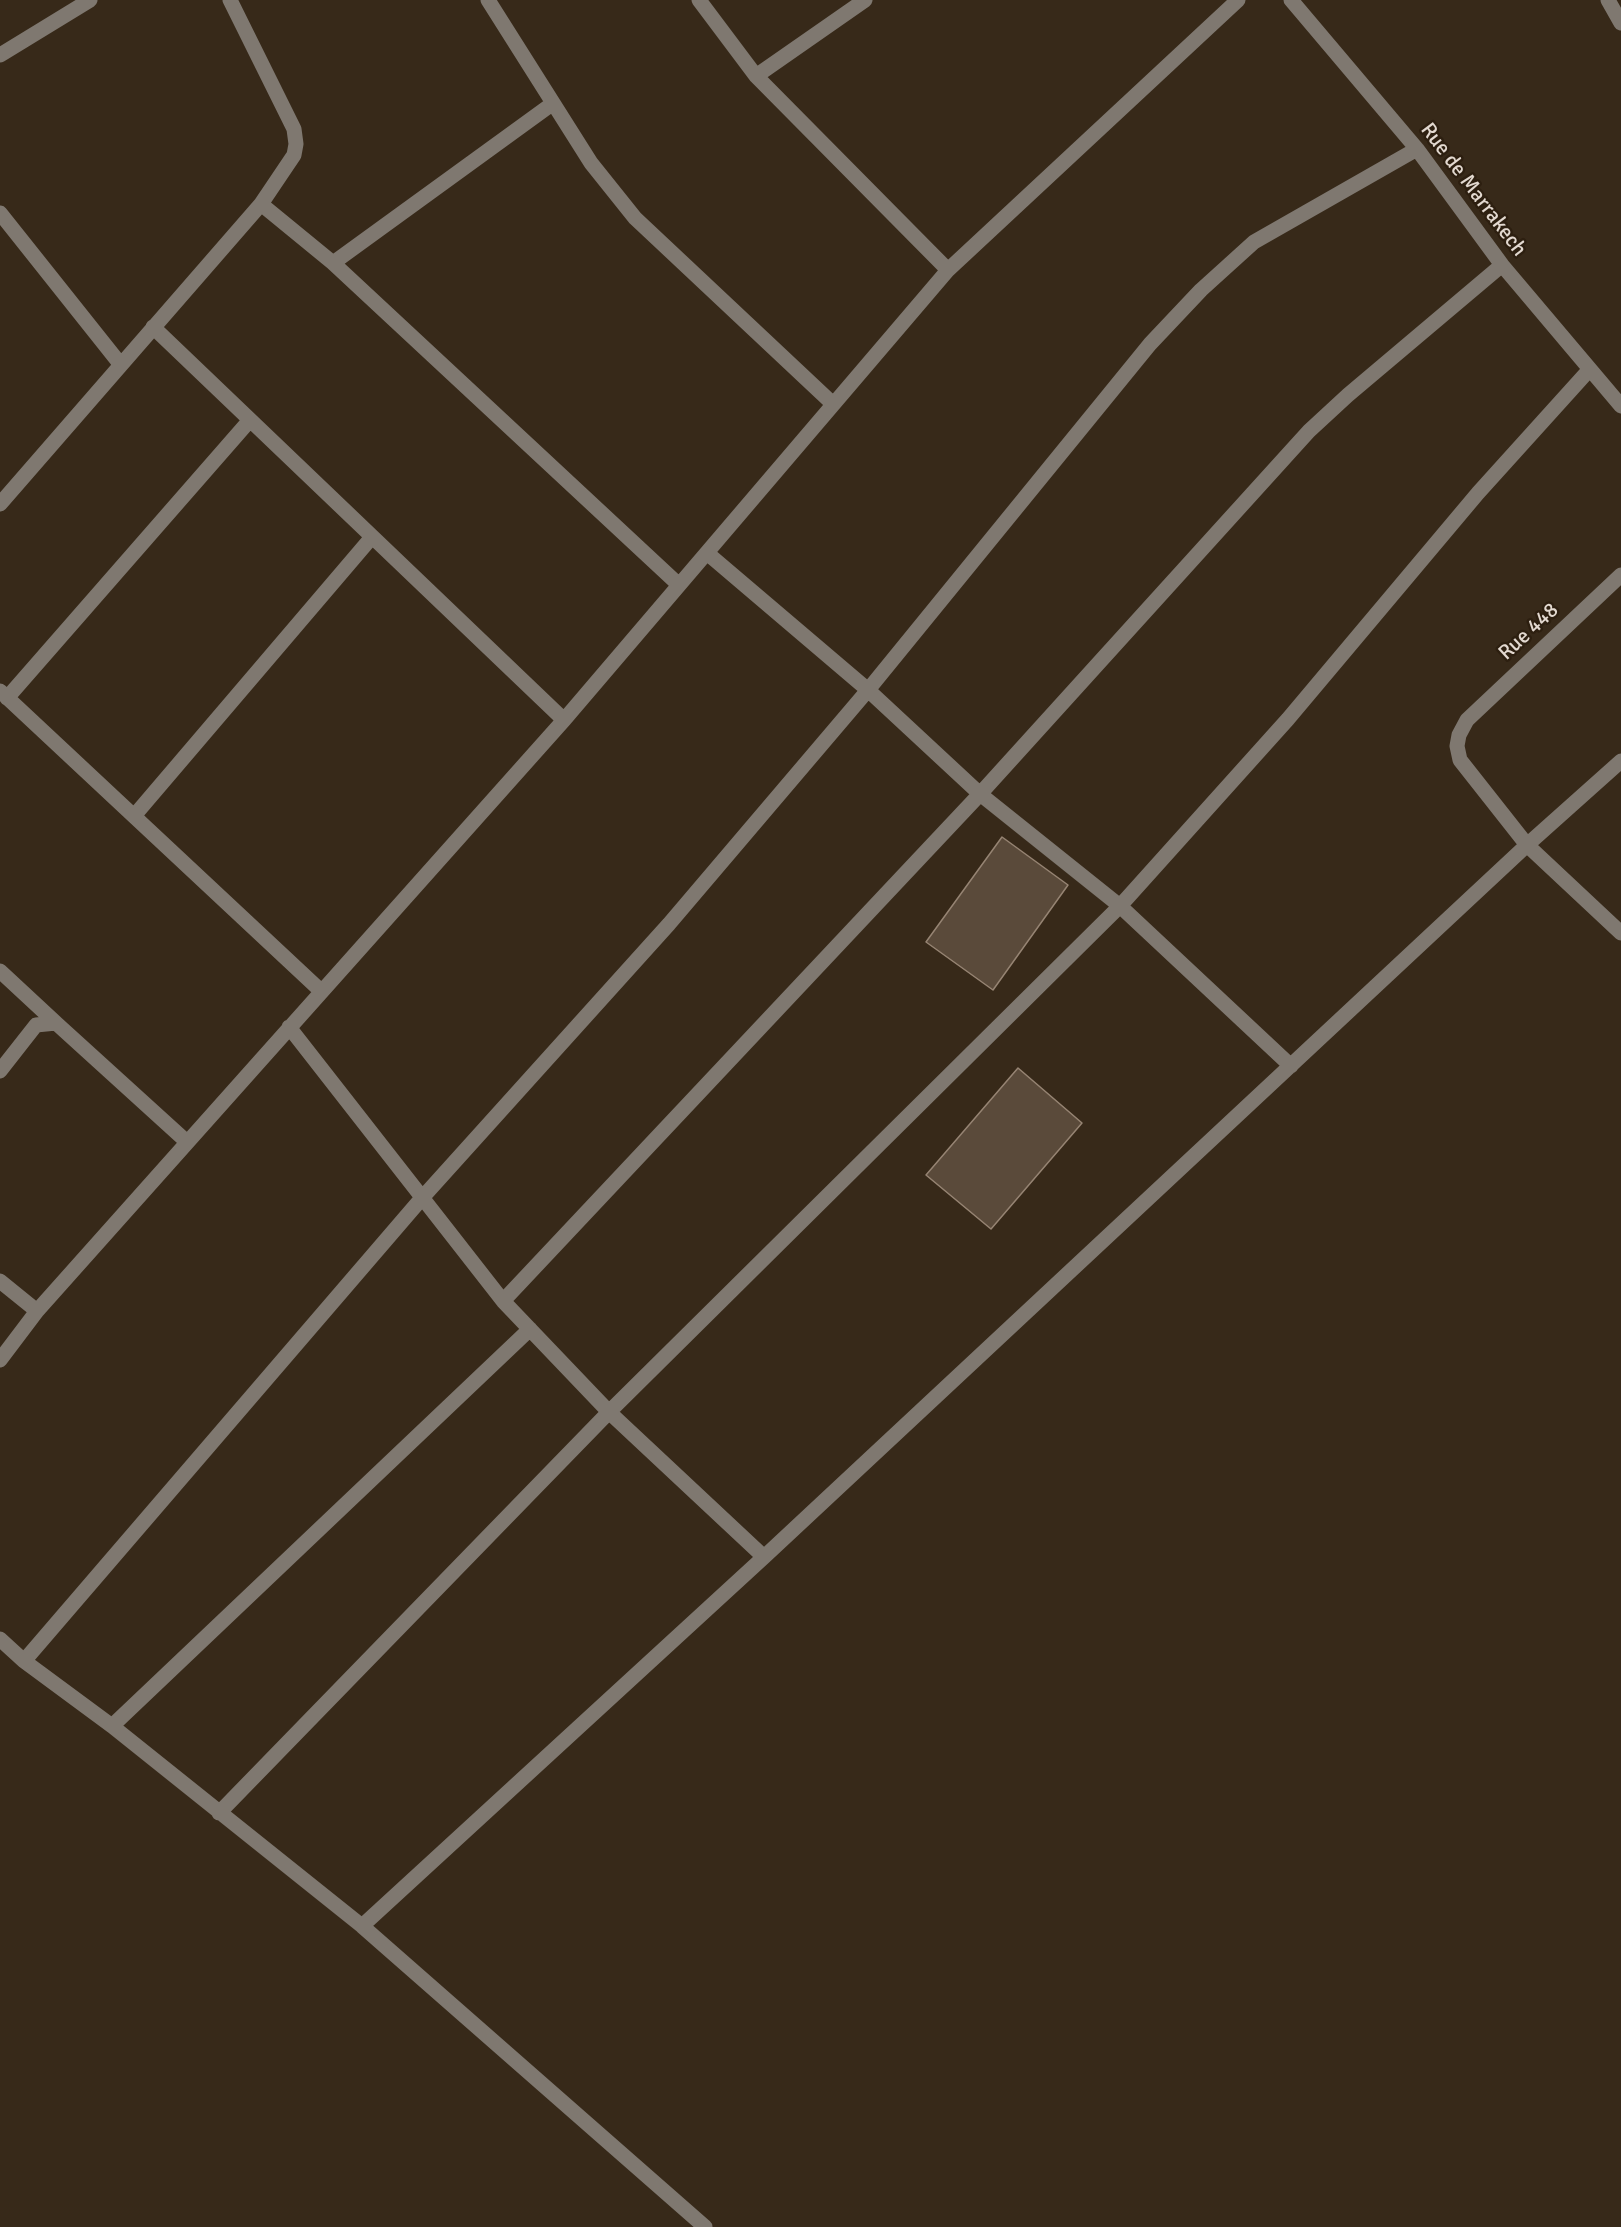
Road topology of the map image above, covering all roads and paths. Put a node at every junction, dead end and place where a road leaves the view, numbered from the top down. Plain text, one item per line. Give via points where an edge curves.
1 (90, 0) edge
2 (230, 0) edge
3 (488, 0) edge
4 (699, 0) edge
5 (865, 0) edge
6 (1238, 0) edge
7 (1291, 0) edge
8 (1608, 0) edge
9 (1621, 23) edge
10 (0, 55) edge
11 (756, 76) junction
12 (552, 104) junction
13 (1417, 149) junction
14 (261, 204) junction
15 (0, 213) edge
16 (333, 263) junction
17 (1502, 265) junction
18 (948, 270) junction
19 (153, 327) junction
20 (121, 365) junction
21 (1590, 369) junction
22 (833, 404) junction
23 (1621, 406) edge
24 (250, 420) junction
25 (0, 504) edge
26 (372, 537) junction
27 (707, 553) junction
28 (1621, 575) edge
29 (679, 585) junction
30 (868, 690) junction
31 (4, 694) edge
32 (564, 720) junction
33 (1621, 761) edge
34 (980, 794) junction
35 (134, 816) junction
36 (1527, 845) junction
37 (1120, 906) junction
38 (1621, 933) edge
39 (0, 971) edge
40 (321, 991) junction
41 (56, 1023) junction
42 (289, 1027) junction
43 (1291, 1066) junction
44 (0, 1071) edge
45 (187, 1142) junction
46 (422, 1198) junction
47 (0, 1281) edge
48 (503, 1301) junction
49 (37, 1311) junction
50 (530, 1329) junction
51 (0, 1360) edge
52 (609, 1412) junction
53 (764, 1557) junction
54 (0, 1639) edge
55 (24, 1661) junction
56 (112, 1726) junction
57 (219, 1813) junction
58 (362, 1926) junction
59 (705, 2227) edge

1 - 10 street
2 - 14 street via 294,129 294,156
3 - 12 street
4 - 11 street
5 - 11 street
6 - 18 street
7 - 13 street, Rue de Marrakech
8 - 9 street
11 - 18 street
12 - 16 street
12 - 22 street via 591,163 635,218
13 - 17 street, Rue de Marrakech
13 - 30 street via 1254,242 1201,290 1150,344
14 - 16 street
14 - 19 street
15 - 20 street
16 - 29 street
17 - 21 street, Rue de Marrakech
17 - 34 street via 1310,431
18 - 22 street
19 - 20 street
19 - 24 street
20 - 25 street
21 - 23 street, Rue de Marrakech
21 - 37 street via 1478,493 1288,719
22 - 27 street
24 - 26 street
24 - 31 street
26 - 32 street
26 - 35 street
27 - 29 street
27 - 30 street
28 - 36 street, Rue 448 via 1467,720 1459,735 1460,760
29 - 32 street
30 - 34 street
30 - 46 street via 669,924
31 - 35 street
32 - 40 street
33 - 36 street
34 - 37 street
34 - 48 street
35 - 40 street
36 - 38 street
36 - 43 street
37 - 43 street
37 - 52 street
39 - 41 street
40 - 42 street
41 - 44 street via 36,1025
41 - 45 street
42 - 45 street
42 - 46 street
43 - 53 street
45 - 49 street
46 - 48 street
46 - 55 street
47 - 49 street
48 - 50 street
49 - 51 street
50 - 52 street
50 - 56 street
52 - 53 street
52 - 57 street
53 - 58 street
54 - 55 street
55 - 56 street
56 - 57 street
57 - 58 street
58 - 59 street

